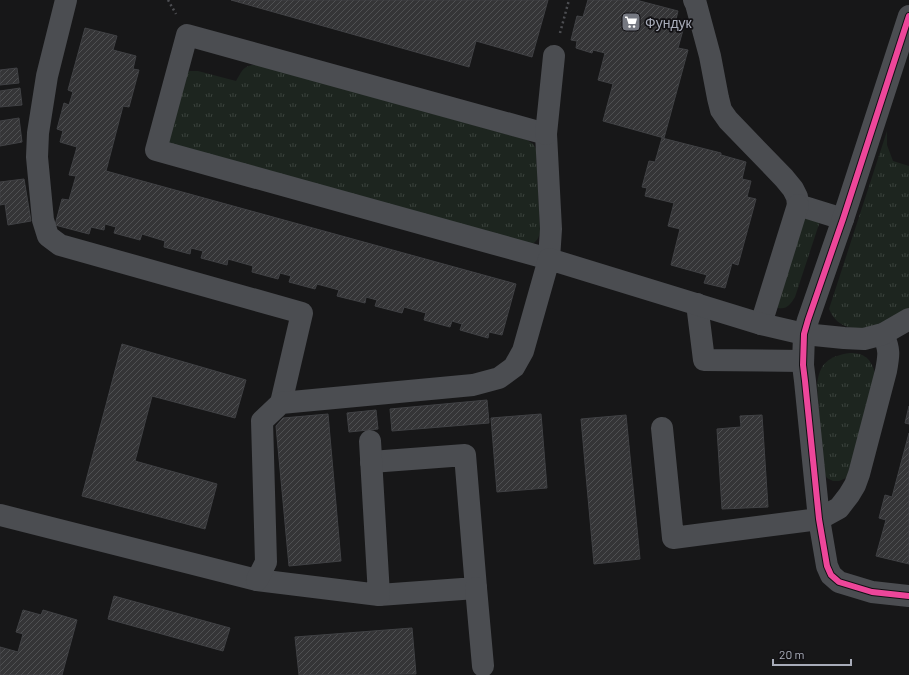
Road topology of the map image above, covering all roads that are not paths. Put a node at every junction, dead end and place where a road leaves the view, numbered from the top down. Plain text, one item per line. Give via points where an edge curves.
1 (66, 0) edge
2 (694, 0) edge
3 (909, 16) edge
4 (554, 56) road end
5 (546, 134) junction
6 (798, 205) junction
7 (843, 219) junction
8 (549, 259) junction
9 (697, 304) junction
10 (909, 319) edge
11 (761, 324) junction
12 (804, 334) junction
13 (883, 334) junction
14 (803, 361) junction
15 (281, 403) junction
16 (662, 428) dead end
17 (0, 515) edge
18 (819, 519) junction
19 (257, 580) junction
20 (476, 588) junction
21 (379, 595) junction
22 (909, 596) edge
23 (483, 666) dead end

1 - 15 street via 47,76 38,133 37,157 42,212 48,236 60,245 302,313
2 - 6 street via 710,56 721,110 784,178 797,197
3 - 7 street
4 - 5 street
5 - 8 street via 551,229
5 - 8 street via 187,35 156,150
6 - 7 street
6 - 11 street
7 - 12 street
8 - 9 street
8 - 15 street via 523,351 514,367 498,378 473,385
9 - 11 street
9 - 14 street via 704,360
10 - 13 street
11 - 12 street
12 - 13 street via 864,339
12 - 14 street
13 - 18 street via 888,346 886,372 859,474 849,495 839,508
14 - 18 street
15 - 19 street via 262,421 266,562
16 - 18 street via 673,538
17 - 19 street
18 - 22 street via 827,566 831,575 839,582 872,592
19 - 21 street
20 - 21 street
20 - 21 street via 465,455 371,451
20 - 23 street

